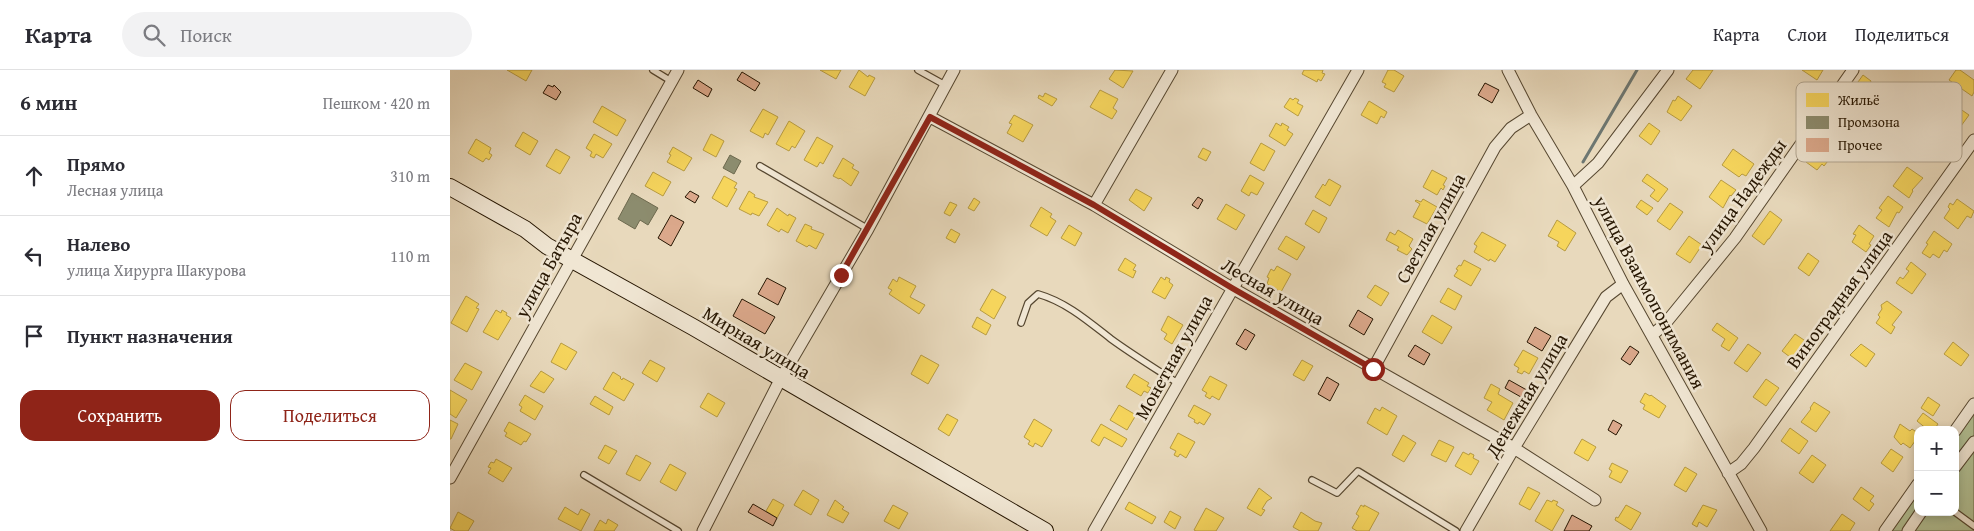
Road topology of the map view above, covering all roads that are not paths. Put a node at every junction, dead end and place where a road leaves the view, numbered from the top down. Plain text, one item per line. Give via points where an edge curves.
1 (653, 70) edge
2 (678, 70) edge
3 (918, 70) edge
4 (954, 70) edge
5 (1172, 70) edge
6 (1358, 70) edge
7 (1508, 70) edge
8 (1668, 70) edge
9 (1852, 70) edge
10 (671, 82) junction
11 (1844, 82) edge
12 (945, 85) junction
13 (1531, 115) junction
14 (930, 117) junction
15 (1974, 140) edge
16 (1796, 150) edge
17 (1962, 157) edge
18 (1958, 162) edge
19 (760, 166) dead end
20 (1573, 186) junction
21 (450, 187) edge
22 (1094, 205) junction
23 (868, 229) junction
24 (572, 260) junction
25 (1623, 284) junction
26 (1232, 288) junction
27 (1021, 323) dead end
28 (1652, 335) junction
29 (1373, 369) junction
30 (780, 380) junction
31 (1179, 384) junction
32 (1974, 404) edge
33 (1959, 426) edge
34 (1974, 442) edge
35 (1514, 448) junction
36 (1959, 462) edge
37 (1728, 473) junction
38 (584, 476) dead end
39 (450, 478) edge
40 (1312, 480) dead end
41 (1914, 490) edge
42 (1596, 500) dead end
43 (1959, 515) edge
44 (1918, 516) edge
45 (1974, 526) edge
46 (678, 531) edge
47 (703, 531) edge
48 (1044, 531) edge
49 (1094, 531) edge
50 (1456, 531) edge
51 (1466, 531) edge
52 (1761, 531) edge
53 (1885, 531) edge
54 (1908, 531) edge

1 - 10 lane
2 - 10 street, улица Батыра
3 - 12 lane
4 - 12 street
5 - 22 street
6 - 26 street, Монетная улица
7 - 13 street, улица Взаимопонимания
8 - 20 street via 1598,163
9 - 11 street, улица Надежды
10 - 24 street, улица Батыра
12 - 14 street
13 - 20 street, улица Взаимопонимания
13 - 29 street, Светлая улица via 1511,128 1495,146
14 - 22 street, Лесная улица
14 - 23 street
15 - 17 street, Виноградная улица
16 - 28 street, улица Надежды via 1735,238 1664,325
18 - 37 street, Виноградная улица via 1754,448 1742,464
19 - 23 lane
20 - 25 street, улица Взаимопонимания
21 - 24 street, Мирная улица
22 - 26 street, Лесная улица
23 - 30 street
24 - 30 street, Мирная улица
24 - 39 street, улица Батыра
25 - 28 street, улица Взаимопонимания
25 - 35 street, Денежная улица via 1606,297
26 - 29 street, Лесная улица
26 - 31 street, Монетная улица
27 - 31 lane via 1028,303 1038,294 1043,295 1069,307
28 - 37 street, улица Взаимопонимания
29 - 35 street, Лесная улица
30 - 47 street
30 - 48 street, Мирная улица
31 - 49 street, Монетная улица
32 - 33 street
34 - 36 street
35 - 42 street, Лесная улица
35 - 51 street, Денежная улица
37 - 52 street, улица Взаимопонимания
38 - 46 lane
40 - 50 lane via 1336,493 1358,471
41 - 53 street
43 - 45 lane
44 - 54 street

